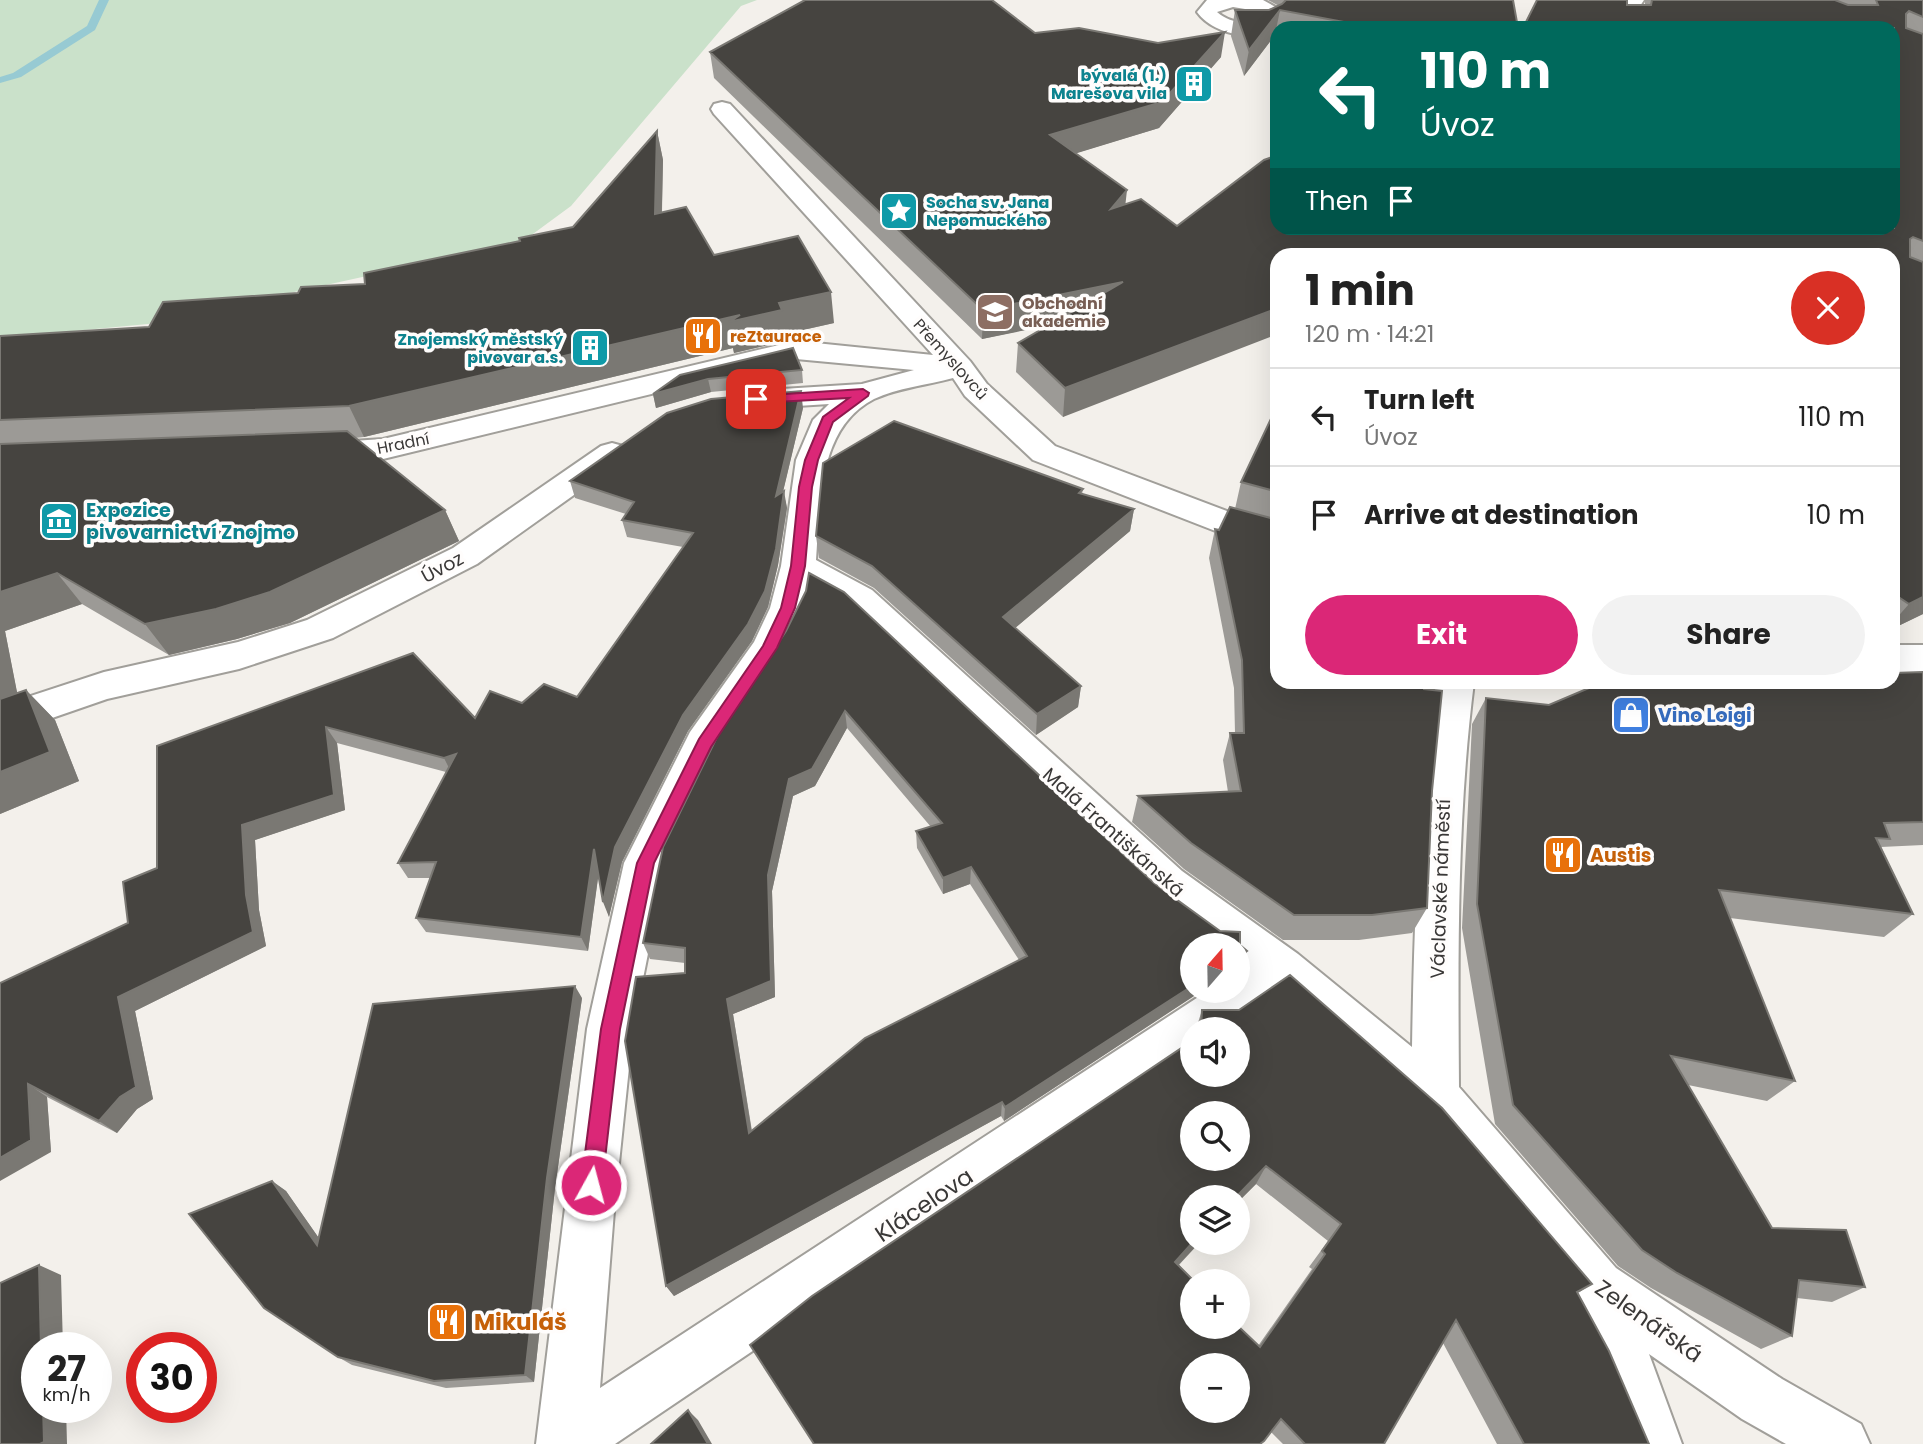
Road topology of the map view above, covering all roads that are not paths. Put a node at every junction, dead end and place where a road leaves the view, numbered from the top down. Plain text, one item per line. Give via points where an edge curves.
1 (1634, 0) edge
2 (1629, 21) edge
3 (722, 109) dead end
4 (1692, 235) edge
5 (1679, 248) edge
6 (960, 367) junction
7 (863, 393) junction
8 (724, 402) edge
9 (636, 436) edge
10 (286, 452) edge
11 (1270, 535) edge
12 (798, 566) junction
13 (1900, 659) edge
14 (1923, 659) edge
15 (1454, 689) edge
16 (0, 721) edge
17 (1282, 968) junction
18 (1435, 1096) junction
19 (1597, 1287) junction
20 (566, 1443) edge
21 (1653, 1444) edge
22 (1841, 1444) edge

1 - 2 street
3 - 6 street, Přemyslovců
4 - 5 street
6 - 7 street
6 - 10 street, Hradní via 796,350 383,449
6 - 11 street, Přemyslovců via 976,390 1044,453
7 - 8 street
7 - 12 street via 828,420 812,460
9 - 16 street, Úvoz via 465,556 320,629 239,655 104,686
12 - 17 street, Malá Františkánská via 860,599 1167,884
12 - 20 street via 788,608 769,648 704,743 645,863 611,1029
13 - 14 street
15 - 18 street, Václavské náměstí via 1446,760
17 - 18 street, Malá Františkánská
17 - 20 street, Klácelova
18 - 19 street, Zelenářská
19 - 21 street
19 - 22 street, Zelenářská via 1762,1399

